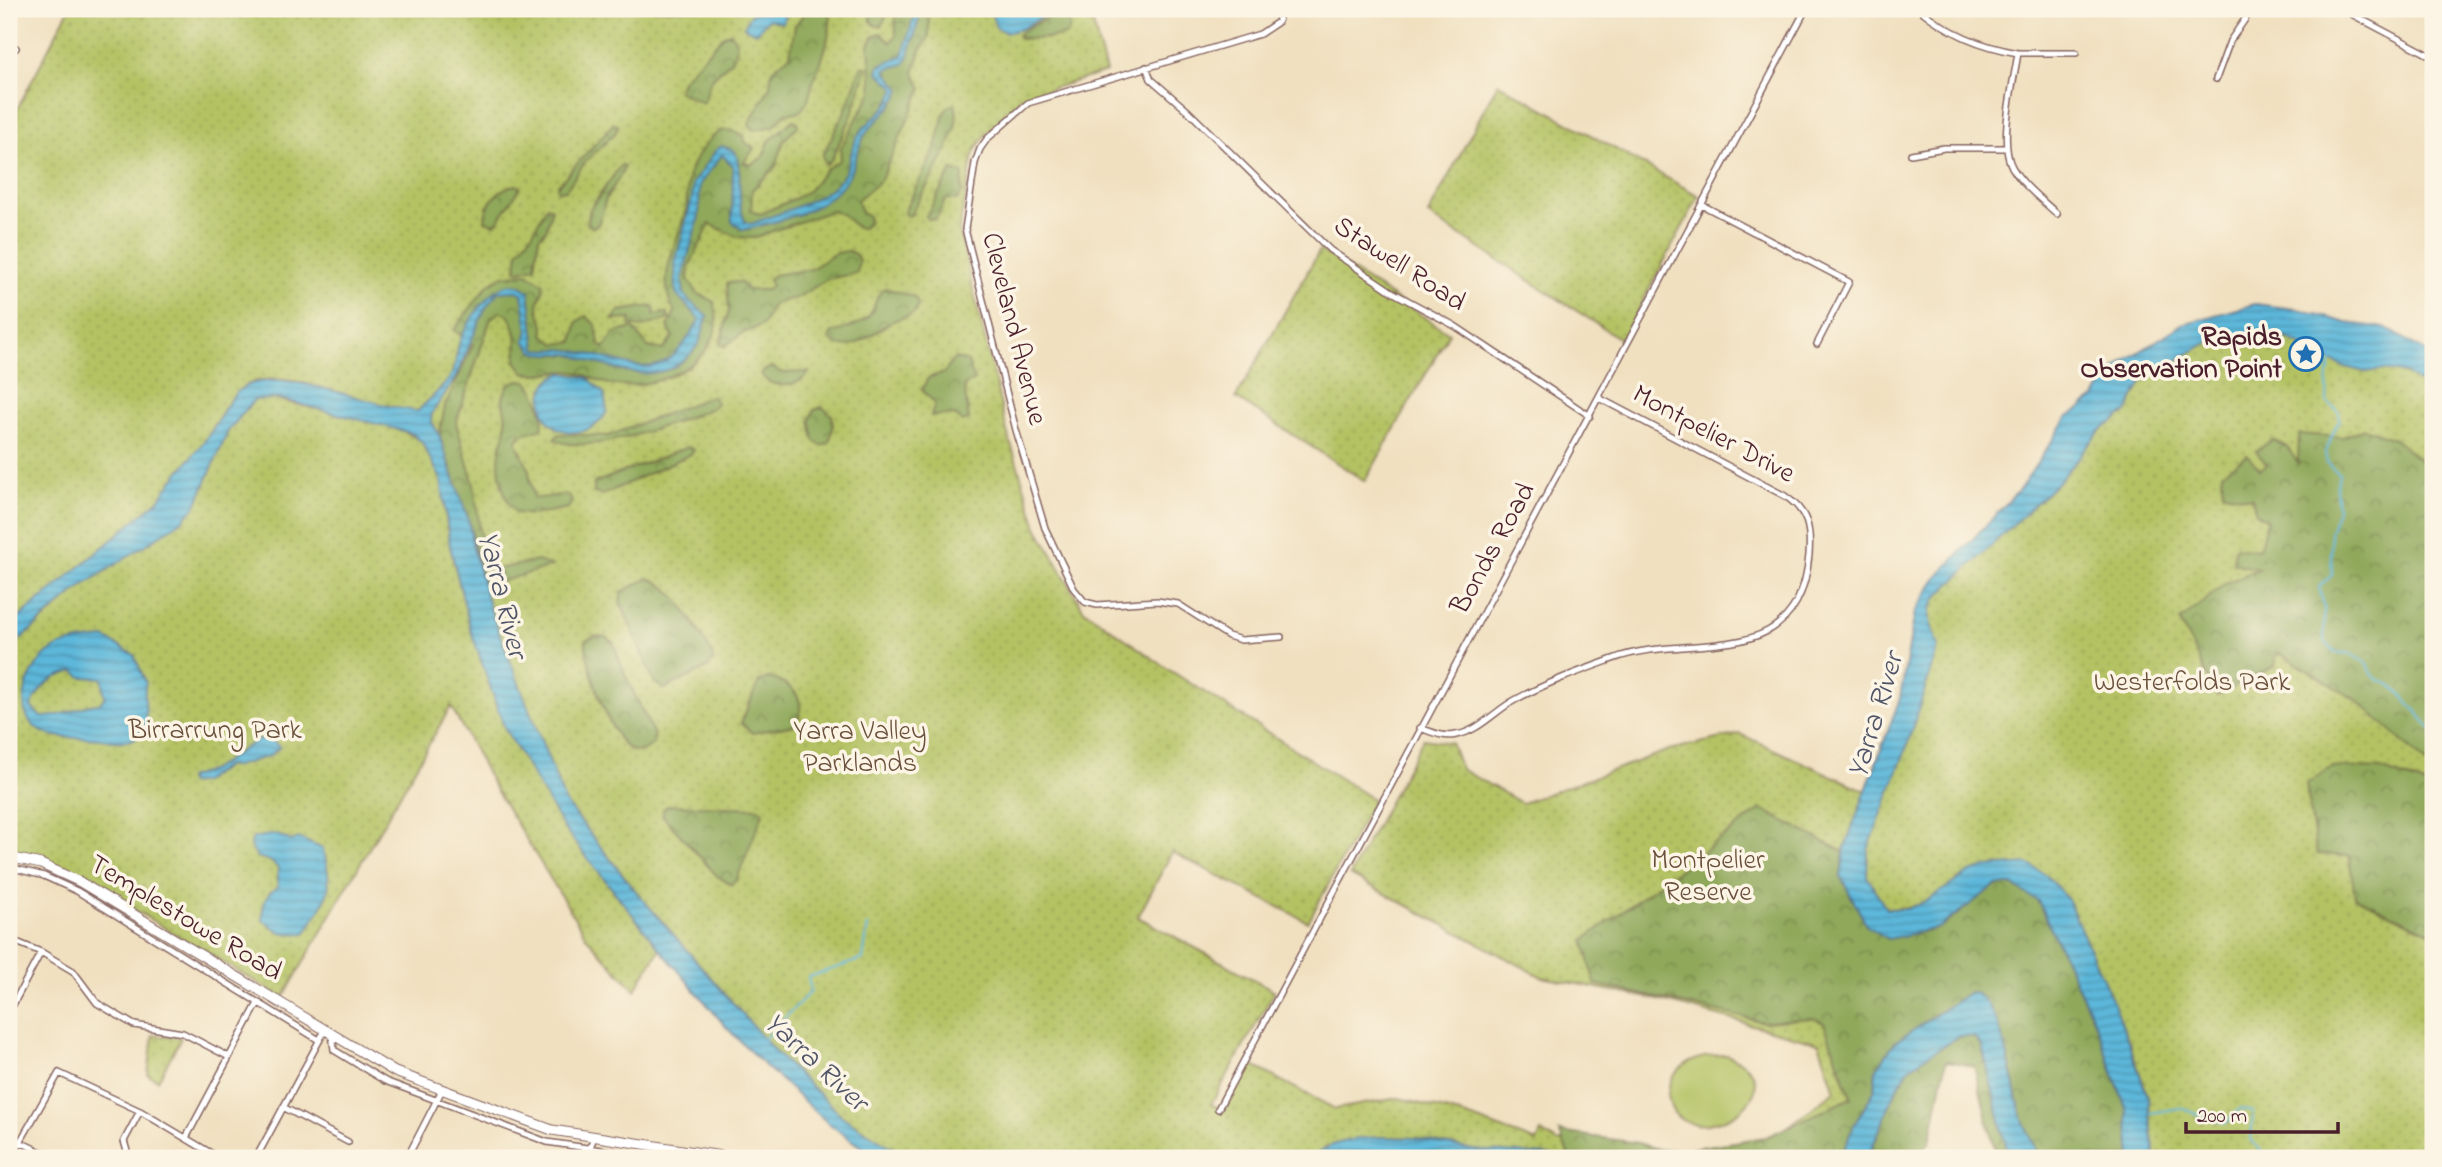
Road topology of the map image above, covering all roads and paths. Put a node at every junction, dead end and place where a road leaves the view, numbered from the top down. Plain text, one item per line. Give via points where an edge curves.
1 (1281, 9) edge
2 (1806, 9) edge
3 (1919, 9) edge
4 (2252, 9) edge
5 (2342, 9) edge
6 (9, 44) edge
7 (16, 48) dead end
8 (2076, 52) dead end
9 (2018, 53) junction
10 (2433, 57) edge
11 (1146, 67) junction
12 (2216, 79) dead end
13 (2006, 148) junction
14 (1911, 154) dead end
15 (1702, 205) junction
16 (2057, 214) dead end
17 (1817, 344) dead end
18 (1599, 398) junction
19 (1590, 416) junction
20 (1281, 637) dead end
21 (1420, 728) junction
22 (9, 857) edge
23 (9, 867) edge
24 (9, 939) edge
25 (41, 951) junction
26 (258, 1003) junction
27 (9, 1012) edge
28 (328, 1032) junction
29 (319, 1040) junction
30 (229, 1057) junction
31 (442, 1090) junction
32 (437, 1103) junction
33 (283, 1107) junction
34 (1218, 1109) dead end
35 (140, 1111) junction
36 (594, 1137) junction
37 (186, 1138) junction
38 (21, 1140) junction
39 (348, 1142) dead end
40 (591, 1149) junction
41 (672, 1149) junction
42 (702, 1156) edge
43 (10, 1157) edge
44 (54, 1158) edge
45 (129, 1158) edge
46 (219, 1158) edge
47 (256, 1158) edge
48 (407, 1158) edge
49 (586, 1158) edge
50 (734, 1158) edge

1 - 11 street, Cleveland Avenue via 1278,22 1260,34
2 - 15 street, Bonds Road
3 - 9 street via 1970,41
4 - 12 street via 2230,41
5 - 10 street
6 - 7 street
8 - 9 street
9 - 13 street
11 - 19 street, Stawell Road via 1151,79 1330,250
11 - 20 street, Cleveland Avenue via 1020,108 981,149 965,229 1045,528 1074,589 1085,602 1097,605 1178,604 1241,640
13 - 14 street via 1944,148
13 - 16 street via 2010,164 2024,183
15 - 17 street via 1849,282
15 - 18 street, Bonds Road
18 - 19 street, Bonds Road
18 - 21 street, Montpelier Drive via 1798,506 1807,518 1810,538 1808,572 1800,596 1776,627 1745,641 1625,655 1514,700 1464,733 1443,735
19 - 21 street, Bonds Road
21 - 34 street, Bonds Road via 1381,810
22 - 28 main road, Templestowe Road via 33,861 80,882
23 - 26 street, Templestowe Road via 77,891
24 - 25 street
25 - 27 street
25 - 30 street via 76,974 97,1003 134,1025 183,1033
26 - 29 street, Templestowe Road
26 - 30 street
28 - 29 street
28 - 31 main road, Templestowe Road via 388,1069
28 - 32 street, Templestowe Road via 334,1050 384,1081
29 - 33 street
30 - 37 street
31 - 32 street
31 - 36 main road, Templestowe Road via 537,1126
32 - 40 street, Templestowe Road via 547,1142
32 - 48 street
33 - 39 street
33 - 47 street
35 - 37 street
35 - 38 street via 58,1070
35 - 45 street via 124,1141
36 - 40 street
36 - 41 main road, Templestowe Road
37 - 46 street
38 - 43 street
38 - 44 street
40 - 41 street, Templestowe Road via 653,1158
40 - 49 street
41 - 42 main road, Templestowe Road
42 - 50 main road, Templestowe Road

